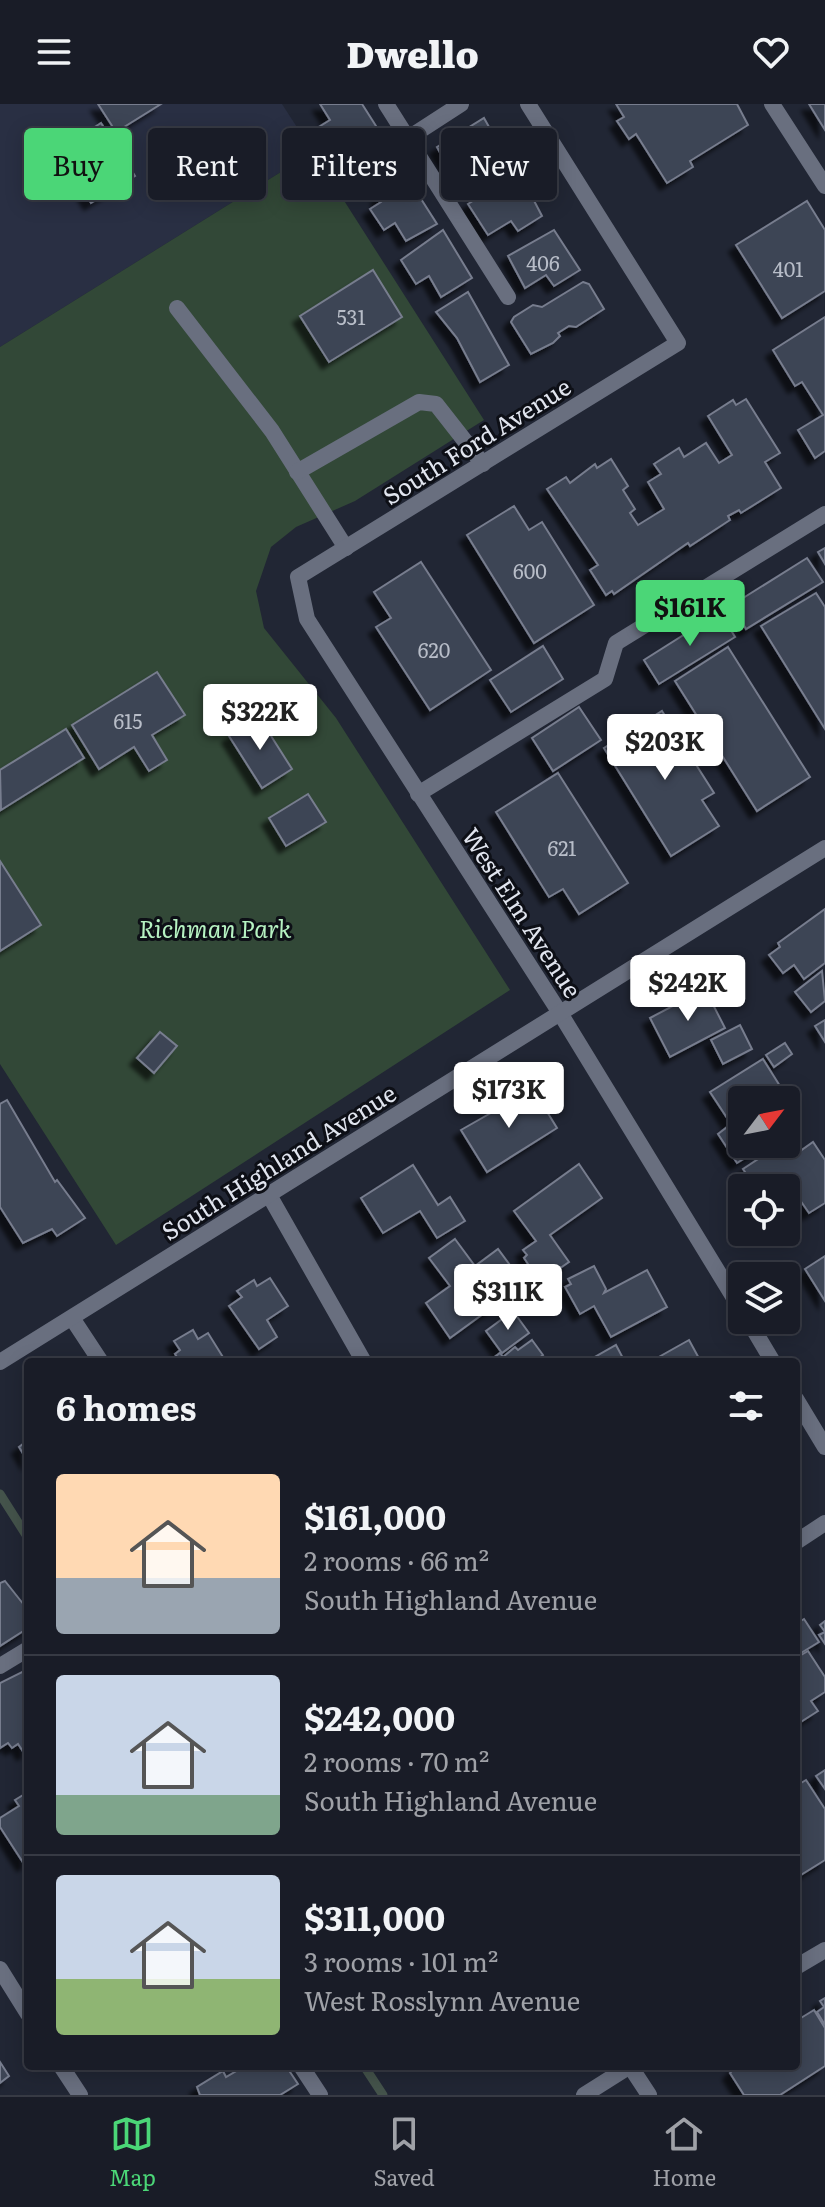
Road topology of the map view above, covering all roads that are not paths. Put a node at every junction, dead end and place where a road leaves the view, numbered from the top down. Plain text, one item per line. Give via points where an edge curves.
1 (386, 104) edge
2 (461, 104) edge
3 (528, 104) edge
4 (772, 104) edge
5 (400, 128) edge
6 (424, 128) edge
7 (425, 167) edge
8 (825, 186) edge
9 (508, 297) dead end
10 (177, 308) dead end
11 (483, 464) junction
12 (297, 472) junction
13 (825, 514) edge
14 (346, 548) junction
15 (298, 577) joint
16 (418, 794) junction
17 (825, 848) edge
18 (560, 1013) junction
19 (269, 1195) junction
20 (728, 1288) edge
21 (72, 1318) junction
22 (756, 1334) edge
23 (98, 1358) edge
24 (362, 1358) edge
25 (771, 1358) edge
26 (0, 1362) edge
27 (800, 1406) edge
28 (825, 1447) edge
29 (825, 1523) edge
30 (800, 1539) edge
31 (24, 1651) edge
32 (0, 1666) edge
33 (825, 1950) edge
34 (800, 1965) edge
35 (0, 1969) edge
36 (24, 2008) edge
37 (64, 2070) edge
38 (304, 2070) edge
39 (624, 2070) edge
40 (633, 2070) edge
41 (80, 2095) edge
42 (320, 2095) edge
43 (584, 2095) edge
44 (649, 2095) edge

1 - 5 street
2 - 6 street
3 - 11 street, South Ford Avenue via 678,343
4 - 8 street
7 - 9 street
10 - 12 street via 272,431
11 - 12 street via 436,404 419,402
11 - 14 street, South Ford Avenue
12 - 14 street
13 - 16 street via 616,643 605,679
14 - 15 street, South Ford Avenue
15 - 16 street, West Elm Avenue via 307,619
16 - 18 street, West Elm Avenue
17 - 18 street, South Highland Avenue
18 - 19 street, South Highland Avenue
18 - 20 street, West Elm Avenue
19 - 21 street, South Highland Avenue
19 - 24 street
21 - 23 street
21 - 26 street, South Highland Avenue
22 - 25 street
27 - 28 street
29 - 30 street
31 - 32 street
33 - 34 street
35 - 36 street
37 - 41 street
38 - 42 street
39 - 43 street
40 - 44 street

